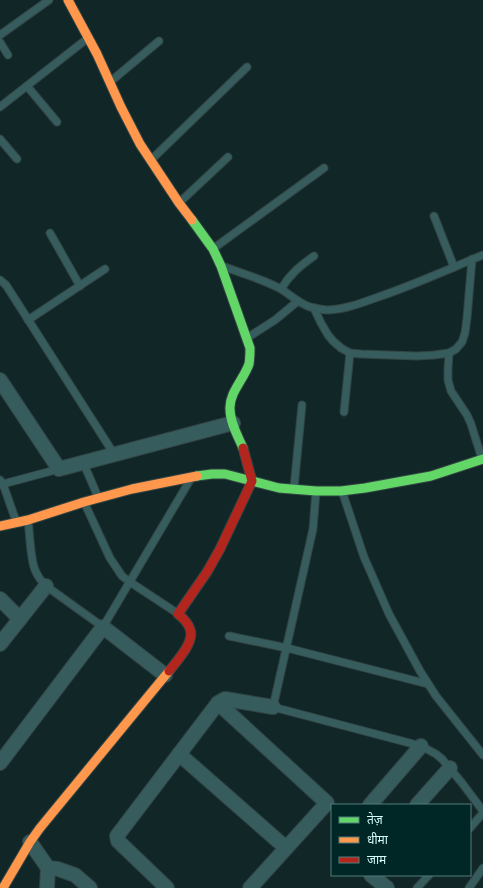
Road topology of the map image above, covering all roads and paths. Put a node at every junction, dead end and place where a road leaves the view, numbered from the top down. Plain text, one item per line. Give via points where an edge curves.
1 (49, 0) edge
2 (68, 0) edge
3 (0, 35) edge
4 (89, 38) junction
5 (159, 41) dead end
6 (0, 42) edge
7 (8, 55) dead end
8 (247, 67) dead end
9 (110, 82) junction
10 (27, 86) junction
11 (0, 107) edge
12 (57, 122) dead end
13 (0, 138) edge
14 (228, 157) dead end
15 (17, 159) dead end
16 (151, 161) junction
17 (324, 168) dead end
18 (179, 202) junction
19 (434, 216) dead end
20 (50, 233) dead end
21 (213, 249) junction
22 (483, 255) edge
23 (314, 256) dead end
24 (472, 259) junction
25 (221, 266) junction
26 (454, 267) junction
27 (105, 269) dead end
28 (0, 280) edge
29 (80, 286) junction
30 (281, 289) junction
31 (298, 301) junction
32 (314, 308) junction
33 (28, 320) junction
34 (247, 338) junction
35 (350, 352) junction
36 (449, 353) junction
37 (0, 380) edge
38 (302, 405) dead end
39 (344, 412) dead end
40 (233, 423) junction
41 (114, 454) junction
42 (483, 460) edge
43 (83, 462) junction
44 (59, 469) junction
45 (192, 476) junction
46 (252, 481) junction
47 (1, 483) edge
48 (294, 490) junction
49 (316, 491) junction
50 (342, 491) junction
51 (99, 498) junction
52 (84, 502) junction
53 (28, 520) junction
54 (16, 522) junction
55 (0, 526) edge
56 (130, 582) junction
57 (46, 586) junction
58 (0, 599) edge
59 (178, 614) junction
60 (20, 619) junction
61 (103, 627) junction
62 (229, 636) dead end
63 (0, 644) edge
64 (287, 648) junction
65 (165, 675) junction
66 (428, 684) junction
67 (218, 703) junction
68 (273, 707) junction
69 (421, 746) junction
70 (179, 754) junction
71 (483, 756) edge
72 (0, 763) edge
73 (450, 768) junction
74 (371, 804) edge
75 (418, 804) edge
76 (329, 806) edge
77 (483, 812) edge
78 (471, 827) edge
79 (30, 842) junction
80 (286, 848) junction
81 (48, 868) junction
82 (483, 868) edge
83 (372, 876) edge
84 (428, 876) edge
85 (4, 888) edge
86 (47, 888) edge
87 (90, 888) edge
88 (167, 888) edge
89 (250, 888) edge
90 (387, 888) edge
91 (417, 888) edge
92 (469, 888) edge

1 - 3 lane
2 - 4 street
4 - 9 street
4 - 10 lane
5 - 9 lane
6 - 7 lane
8 - 16 lane
9 - 16 street via 130,127
10 - 11 lane
10 - 12 lane
13 - 15 lane
14 - 18 lane
16 - 18 street
17 - 21 lane
18 - 21 street
19 - 26 lane
20 - 29 lane
21 - 25 street
22 - 24 lane
23 - 30 lane via 289,277
24 - 26 lane
24 - 36 lane via 465,333 462,342
25 - 30 lane via 266,281
25 - 34 street
26 - 32 lane via 358,304 329,310
27 - 29 lane
28 - 33 lane via 6,285
29 - 33 lane
30 - 31 lane
31 - 32 lane
31 - 34 lane
32 - 35 lane via 328,335 341,348
33 - 41 lane
34 - 40 street via 251,356 230,404 229,412
35 - 36 lane via 417,356
35 - 39 lane
36 - 42 lane via 448,380 451,391 467,415
37 - 44 street
38 - 48 lane
40 - 41 street
40 - 46 street via 244,450
41 - 43 street
42 - 50 street via 431,476
43 - 44 street
43 - 51 lane
44 - 47 lane
45 - 46 street via 225,474
45 - 51 street
45 - 56 lane
46 - 48 street
46 - 59 street via 220,549
47 - 54 lane
48 - 49 street
49 - 50 street
49 - 64 lane via 313,529
50 - 66 lane via 364,557 389,614
51 - 52 street
52 - 53 street
52 - 56 lane via 110,558 122,576
53 - 54 street
53 - 57 lane via 32,558 39,578
54 - 55 street
56 - 59 lane
56 - 61 lane
57 - 60 street
57 - 61 lane
58 - 60 street
59 - 65 street via 190,627 192,634 189,644
60 - 63 street
61 - 65 street
61 - 72 street
62 - 64 lane
64 - 66 lane
64 - 68 lane
65 - 79 street
66 - 71 lane
67 - 68 street via 225,699
67 - 70 street
67 - 76 street
68 - 69 lane
69 - 73 lane via 436,754
69 - 74 street
70 - 80 street
70 - 88 street via 117,836 118,841
73 - 75 street
73 - 77 lane
76 - 80 street
77 - 78 lane
79 - 81 street
79 - 85 street
80 - 89 street
81 - 86 street
81 - 87 street via 75,875
82 - 92 lane
83 - 90 street
84 - 91 lane

